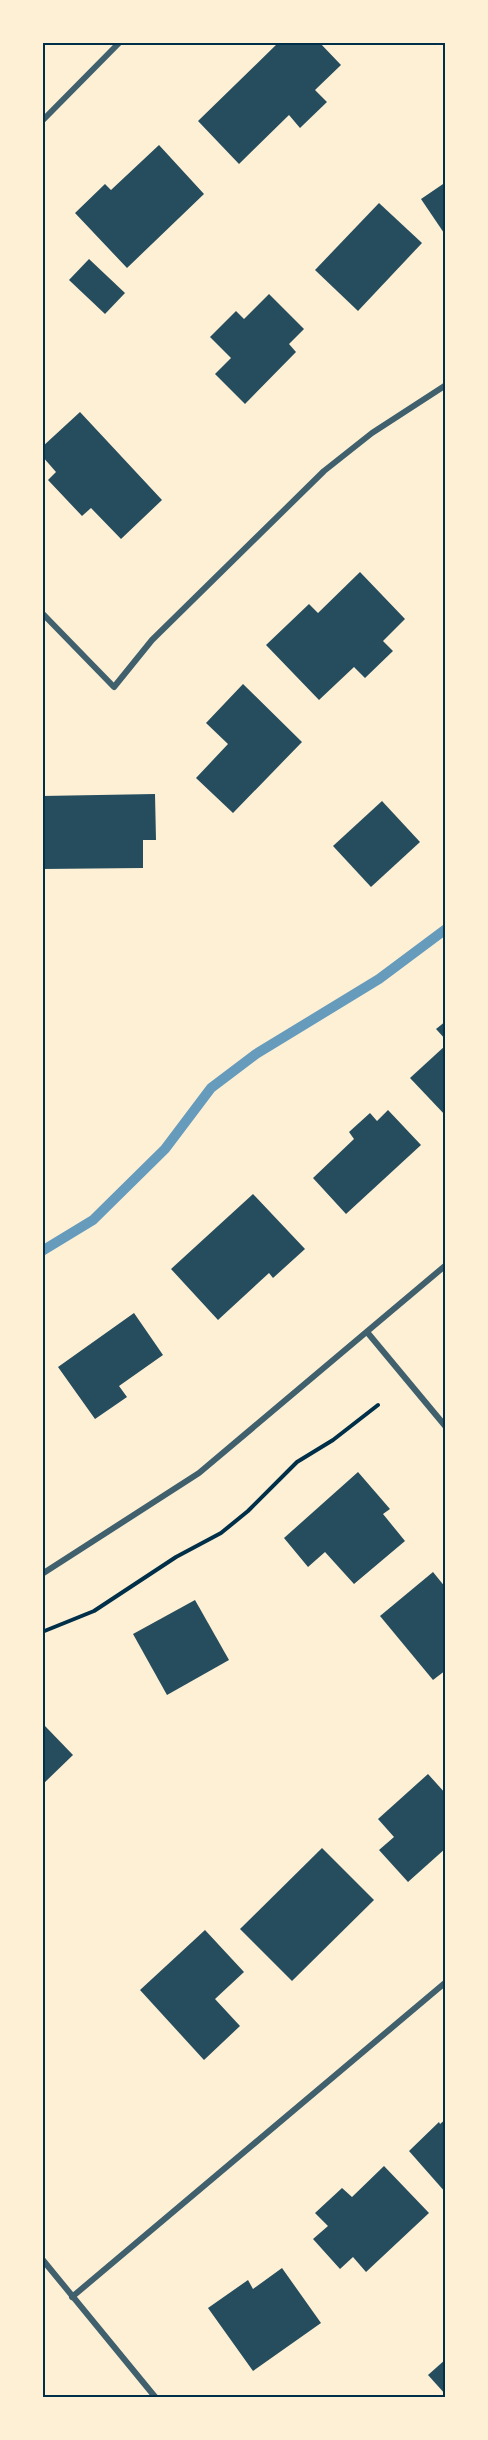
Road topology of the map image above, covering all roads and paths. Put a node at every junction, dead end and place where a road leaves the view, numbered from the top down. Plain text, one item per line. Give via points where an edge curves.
1 (120, 42) edge
2 (42, 121) edge
3 (446, 385) edge
4 (42, 613) edge
5 (446, 1265) edge
6 (367, 1332) junction
7 (378, 1405) dead end
8 (446, 1427) edge
9 (42, 1574) edge
10 (42, 1632) edge
11 (446, 1982) edge
12 (42, 2259) edge
13 (72, 2297) junction
14 (156, 2398) edge

1 - 2 street
3 - 4 street via 324,471 152,640 114,687
5 - 6 street
6 - 8 street
6 - 9 street via 199,1473
7 - 10 path via 297,1462 221,1533 176,1557 94,1611
11 - 13 street
12 - 13 street
13 - 14 street

